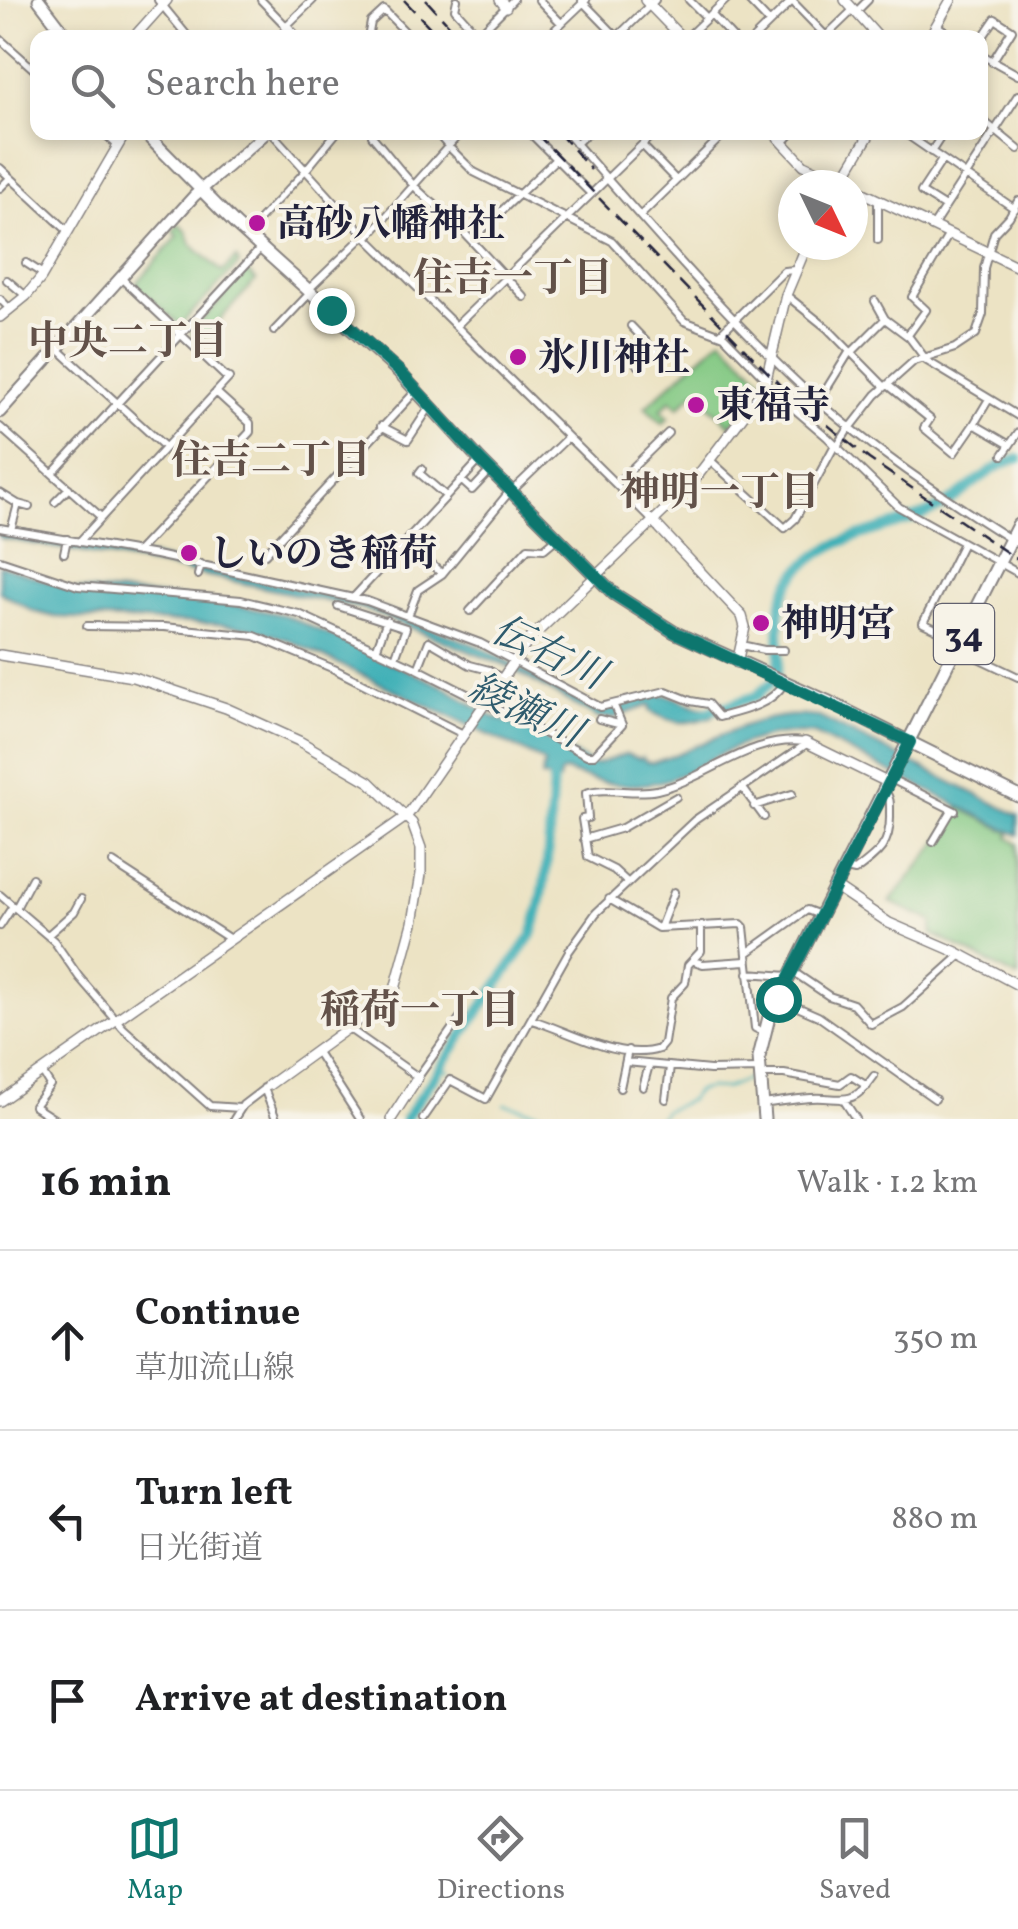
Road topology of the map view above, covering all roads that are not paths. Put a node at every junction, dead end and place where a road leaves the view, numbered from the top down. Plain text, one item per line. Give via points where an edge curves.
1 (39, 0) edge
2 (261, 0) edge
3 (313, 0) edge
4 (457, 0) edge
5 (539, 0) edge
6 (690, 0) edge
7 (726, 0) edge
8 (748, 0) edge
9 (793, 0) edge
10 (845, 0) edge
11 (868, 0) edge
12 (952, 0) edge
13 (583, 1) edge
14 (162, 2) edge
15 (506, 2) edge
16 (650, 2) edge
17 (855, 11) junction
18 (709, 16) junction
19 (770, 22) junction
20 (561, 23) junction
21 (936, 25) junction
22 (286, 26) junction
23 (63, 30) edge
24 (140, 30) edge
25 (184, 30) edge
26 (290, 30) edge
27 (369, 30) edge
28 (404, 30) edge
29 (474, 30) edge
30 (484, 30) edge
31 (554, 30) edge
32 (610, 30) edge
33 (624, 30) edge
34 (676, 30) edge
35 (693, 30) edge
36 (725, 30) edge
37 (764, 30) edge
38 (820, 30) edge
39 (832, 30) edge
40 (872, 30) edge
41 (933, 30) edge
42 (943, 30) edge
43 (988, 30) edge
44 (0, 39) edge
45 (988, 59) edge
46 (992, 62) junction
47 (30, 65) edge
48 (1018, 75) edge
49 (1018, 96) edge
50 (988, 124) edge
51 (995, 130) junction
52 (112, 140) edge
53 (121, 140) edge
54 (152, 140) edge
55 (259, 140) edge
56 (276, 140) edge
57 (330, 140) edge
58 (376, 140) edge
59 (443, 140) edge
60 (454, 140) edge
61 (537, 140) edge
62 (573, 140) edge
63 (580, 140) edge
64 (647, 140) edge
65 (718, 140) edge
66 (867, 140) edge
67 (914, 140) edge
68 (939, 140) edge
69 (782, 142) edge
70 (576, 144) junction
71 (642, 145) junction
72 (118, 146) junction
73 (448, 146) junction
74 (1018, 149) edge
75 (931, 152) junction
76 (556, 159) junction
77 (942, 160) junction
78 (0, 168) edge
79 (814, 170) edge
80 (852, 170) edge
81 (304, 171) junction
82 (965, 176) junction
83 (10, 178) junction
84 (606, 179) junction
85 (676, 180) junction
86 (415, 183) junction
87 (0, 188) edge
88 (200, 190) junction
89 (519, 194) junction
90 (591, 194) junction
91 (868, 195) edge
92 (878, 200) junction
93 (1017, 205) edge
94 (945, 207) junction
95 (640, 216) junction
96 (566, 218) junction
97 (260, 219) dead end
98 (933, 226) junction
99 (68, 231) junction
100 (949, 234) junction
101 (366, 236) junction
102 (471, 240) junction
103 (878, 240) dead end
104 (261, 248) junction
105 (991, 254) junction
106 (800, 260) edge
107 (26, 263) dead end
108 (1018, 267) edge
109 (795, 270) junction
110 (43, 274) junction
111 (504, 276) junction
112 (121, 278) junction
113 (7, 280) dead end
114 (309, 291) junction
115 (26, 296) junction
116 (786, 296) junction
117 (524, 297) dead end
118 (0, 299) edge
119 (875, 301) dead end
120 (10, 309) junction
121 (0, 316) edge
122 (885, 319) junction
123 (735, 320) junction
124 (456, 326) junction
125 (631, 326) dead end
126 (274, 331) dead end
127 (183, 334) junction
128 (720, 334) junction
129 (908, 335) junction
130 (618, 346) dead end
131 (57, 348) junction
132 (655, 350) dead end
133 (851, 352) junction
134 (771, 357) junction
135 (923, 358) junction
136 (640, 366) dead end
137 (766, 381) junction
138 (887, 386) junction
139 (416, 391) junction
140 (216, 392) junction
141 (989, 399) junction
142 (818, 401) junction
143 (117, 404) junction
144 (430, 407) junction
145 (0, 412) edge
146 (1018, 416) edge
147 (974, 424) junction
148 (381, 426) junction
149 (0, 427) edge
150 (850, 427) junction
151 (668, 433) dead end
152 (1018, 433) edge
153 (568, 437) junction
154 (1010, 445) junction
155 (836, 446) junction
156 (165, 447) junction
157 (1004, 455) dead end
158 (480, 460) junction
159 (711, 461) junction
160 (422, 470) dead end
161 (490, 471) junction
162 (53, 474) junction
163 (461, 480) junction
164 (616, 484) junction
165 (69, 488) junction
166 (511, 492) junction
167 (0, 493) edge
168 (446, 496) junction
169 (55, 502) dead end
170 (18, 504) junction
171 (28, 507) dead end
172 (101, 517) junction
173 (652, 520) junction
174 (1018, 525) edge
175 (0, 528) edge
176 (11, 530) junction
177 (556, 539) junction
178 (67, 540) junction
179 (406, 540) junction
180 (79, 542) junction
181 (1014, 542) edge
182 (963, 543) junction
183 (64, 552) dead end
184 (137, 553) junction
185 (265, 554) dead end
186 (0, 560) edge
187 (1000, 562) junction
188 (201, 564) junction
189 (1018, 572) edge
190 (442, 574) junction
191 (198, 575) dead end
192 (593, 576) junction
193 (354, 597) junction
194 (338, 606) dead end
195 (470, 611) dead end
196 (387, 620) junction
197 (408, 621) junction
198 (87, 626) dead end
199 (960, 641) junction
200 (742, 646) junction
201 (376, 650) junction
202 (784, 650) dead end
203 (0, 655) edge
204 (974, 656) dead end
205 (395, 658) junction
206 (737, 663) junction
207 (511, 665) junction
208 (418, 669) junction
209 (1018, 677) edge
210 (502, 678) junction
211 (777, 680) junction
212 (483, 705) junction
213 (614, 706) junction
214 (599, 720) dead end
215 (620, 721) junction
216 (464, 732) junction
217 (807, 742) junction
218 (910, 742) junction
219 (889, 783) junction
220 (742, 787) junction
221 (792, 794) dead end
222 (1018, 796) edge
223 (676, 797) dead end
224 (754, 806) junction
225 (407, 816) junction
226 (764, 817) dead end
227 (584, 839) junction
228 (933, 842) dead end
229 (113, 863) dead end
230 (845, 869) junction
231 (32, 878) dead end
232 (627, 882) junction
233 (836, 887) junction
234 (674, 892) dead end
235 (0, 895) edge
236 (80, 899) dead end
237 (609, 899) junction
238 (14, 907) junction
239 (821, 915) junction
240 (0, 926) edge
241 (660, 928) junction
242 (701, 928) junction
243 (48, 935) junction
244 (230, 939) junction
245 (960, 955) junction
246 (747, 957) junction
247 (694, 960) junction
248 (748, 973) junction
249 (791, 973) junction
250 (1018, 986) edge
251 (778, 999) junction
252 (462, 1015) dead end
253 (115, 1019) junction
254 (531, 1020) junction
255 (348, 1028) junction
256 (763, 1032) junction
257 (628, 1050) junction
258 (317, 1052) junction
259 (626, 1062) junction
260 (648, 1065) junction
261 (670, 1068) junction
262 (41, 1071) junction
263 (759, 1072) junction
264 (874, 1076) dead end
265 (418, 1077) junction
266 (867, 1086) junction
267 (267, 1087) junction
268 (620, 1088) dead end
269 (644, 1088) dead end
270 (666, 1099) dead end
271 (843, 1099) junction
272 (935, 1099) dead end
273 (0, 1101) edge
274 (762, 1104) junction
275 (240, 1108) junction
276 (54, 1119) edge
277 (234, 1119) edge
278 (276, 1119) edge
279 (360, 1119) edge
280 (391, 1119) edge
281 (422, 1119) edge
282 (764, 1119) edge
283 (856, 1119) edge

1 - 23 main road
2 - 22 street
3 - 22 street
4 - 29 street via 455,9
5 - 20 street
6 - 18 street
7 - 18 street
8 - 19 street
9 - 19 street
9 - 38 street
10 - 17 street
11 - 17 street
12 - 21 street
13 - 20 street
13 - 32 street
14 - 24 street
14 - 25 street
15 - 30 street
16 - 33 street
16 - 34 street
17 - 39 street
17 - 40 street
18 - 35 street
18 - 36 street
19 - 37 street
20 - 31 street
21 - 41 street
21 - 42 street
22 - 26 street
27 - 28 street via 384,10
43 - 46 street via 995,19 1012,30
44 - 47 street
45 - 46 street
46 - 48 street
49 - 51 street
50 - 51 street
51 - 74 street
51 - 82 street
52 - 72 street
53 - 72 street
54 - 88 main road
55 - 88 main road
56 - 81 street
57 - 81 street
58 - 86 street
59 - 73 street
60 - 73 street
61 - 76 street
62 - 70 street
63 - 70 street
64 - 71 street
65 - 85 street
66 - 80 street
67 - 75 street
68 - 75 street
69 - 79 street
70 - 84 street
71 - 84 street
71 - 85 street
72 - 99 street
73 - 86 street
73 - 89 street via 474,172
75 - 77 street
76 - 89 street
76 - 90 street
77 - 82 street
77 - 94 street via 921,192
78 - 83 street
81 - 97 street
81 - 101 street
82 - 93 street
82 - 94 street
83 - 87 street
83 - 99 street
84 - 90 street
84 - 95 street
85 - 95 street
86 - 101 street
86 - 102 street
88 - 104 main road
88 - 112 main road
89 - 96 street
89 - 102 street
90 - 96 street
91 - 92 street
92 - 98 street
92 - 103 street
93 - 105 street via 994,233
94 - 98 street
95 - 123 street
96 - 111 street
96 - 128 street via 612,240 684,321
98 - 100 street
99 - 110 street
100 - 105 street
100 - 129 street via 912,297 926,310
101 - 114 street
101 - 124 street
102 - 111 street
104 - 114 main road
104 - 127 street
105 - 108 street
105 - 135 street via 976,334
106 - 109 street
107 - 110 street
109 - 116 street
109 - 123 street via 784,270
110 - 115 street
111 - 117 street
111 - 124 street
112 - 127 street
112 - 131 main road
113 - 115 street
114 - 126 street
114 - 139 main road
115 - 120 street
116 - 133 street
116 - 134 street
118 - 120 street
119 - 122 street
120 - 121 street
122 - 129 street
122 - 133 street
123 - 128 street
123 - 134 street
124 - 153 street
125 - 132 street
127 - 140 street via 228,378
127 - 143 street
128 - 137 street
129 - 135 street
130 - 136 street
131 - 143 street
131 - 145 main road
133 - 138 street
133 - 142 street
134 - 137 street
134 - 142 street
135 - 138 street
135 - 141 street
137 - 155 street
137 - 159 street
138 - 147 street via 930,419 924,428 954,453
138 - 150 street
139 - 144 main road
139 - 148 street
140 - 156 street
140 - 184 street via 250,423 250,432
141 - 146 street
141 - 147 street
142 - 150 street
143 - 156 street
143 - 162 street
144 - 148 street via 408,440
144 - 158 main road
147 - 154 street
148 - 185 street
149 - 162 street
150 - 155 street
150 - 181 street
151 - 164 street
152 - 154 street
153 - 164 street
153 - 166 street
154 - 157 street
155 - 159 street via 785,528
155 - 182 street via 907,512
156 - 172 street
158 - 161 main road
158 - 163 street
159 - 173 street
160 - 168 street
161 - 163 street via 472,490
161 - 166 main road
162 - 165 street
163 - 168 street
164 - 173 street
165 - 169 street
165 - 172 street
166 - 177 main road
166 - 190 street
167 - 170 street
168 - 179 street
170 - 171 street
170 - 176 street
172 - 180 street
173 - 192 street
173 - 200 street via 742,616
174 - 181 main road, 34
175 - 176 street
176 - 178 street
177 - 192 main road
177 - 195 street via 544,550 528,548
178 - 180 street
178 - 183 street
179 - 190 street
179 - 193 street
180 - 184 street
181 - 187 main road, 34
182 - 187 street
182 - 199 street via 923,623
184 - 188 street
186 - 201 street via 78,586 275,606
187 - 189 street
187 - 199 main road, 34
188 - 191 street
188 - 193 street
190 - 197 street via 418,590
192 - 206 main road via 642,614
192 - 207 street
193 - 197 street
194 - 196 street
196 - 197 street
196 - 201 street
197 - 205 street
197 - 207 street via 456,632
198 - 216 street via 255,636
199 - 218 main road, 34
200 - 202 street
200 - 206 street
201 - 205 street
203 - 225 street via 133,676 226,708 370,782
204 - 209 street
205 - 208 street
206 - 211 main road
207 - 210 street
207 - 213 street via 593,704
208 - 210 street via 429,641
208 - 212 street
210 - 212 street
211 - 213 street via 777,692 760,704 719,716 708,704 666,691
211 - 218 main road
212 - 215 street via 594,755
212 - 216 street
213 - 215 street
214 - 215 street
216 - 225 street
217 - 219 street
217 - 220 street
217 - 227 street via 750,750 651,791 586,793
218 - 219 main road
218 - 222 main road
219 - 228 street via 953,810
219 - 230 main road
219 - 230 street via 885,847 855,872
220 - 224 street
220 - 232 street
221 - 224 street
223 - 227 street via 622,828
224 - 226 street
225 - 244 street
225 - 255 street via 421,848 411,932 393,993
227 - 232 street via 588,857
229 - 244 street
230 - 233 main road
231 - 238 street
232 - 237 street
233 - 239 main road
233 - 245 street via 878,916
234 - 241 street
235 - 238 street
236 - 243 street
237 - 241 street
237 - 254 street via 575,940
238 - 240 street
238 - 243 street
239 - 246 street via 807,910
239 - 249 main road
241 - 242 street
242 - 246 street via 741,924
242 - 247 street
243 - 253 street
244 - 253 street
245 - 249 street via 903,1007 872,1024 852,1004
245 - 250 street
246 - 247 street
246 - 248 street
247 - 257 street via 671,998 662,1046
248 - 249 street
248 - 256 street via 755,1028
249 - 251 main road
251 - 256 main road
251 - 272 street via 818,1016
252 - 265 street
253 - 262 street
253 - 275 street via 210,1106
254 - 257 street via 585,1042
254 - 281 street via 486,1099 450,1080
255 - 258 street
255 - 265 street
256 - 263 main road
257 - 259 street
258 - 267 street
258 - 279 street
259 - 260 street
259 - 268 street
260 - 261 street
260 - 269 street
261 - 263 street
261 - 270 street
262 - 273 street
262 - 276 street via 50,1085 34,1106
263 - 266 street via 840,1084 851,1076
263 - 274 main road
264 - 266 street
265 - 280 street
266 - 271 street
267 - 275 street
267 - 278 street
271 - 274 street
271 - 283 street
274 - 282 main road
275 - 277 street

